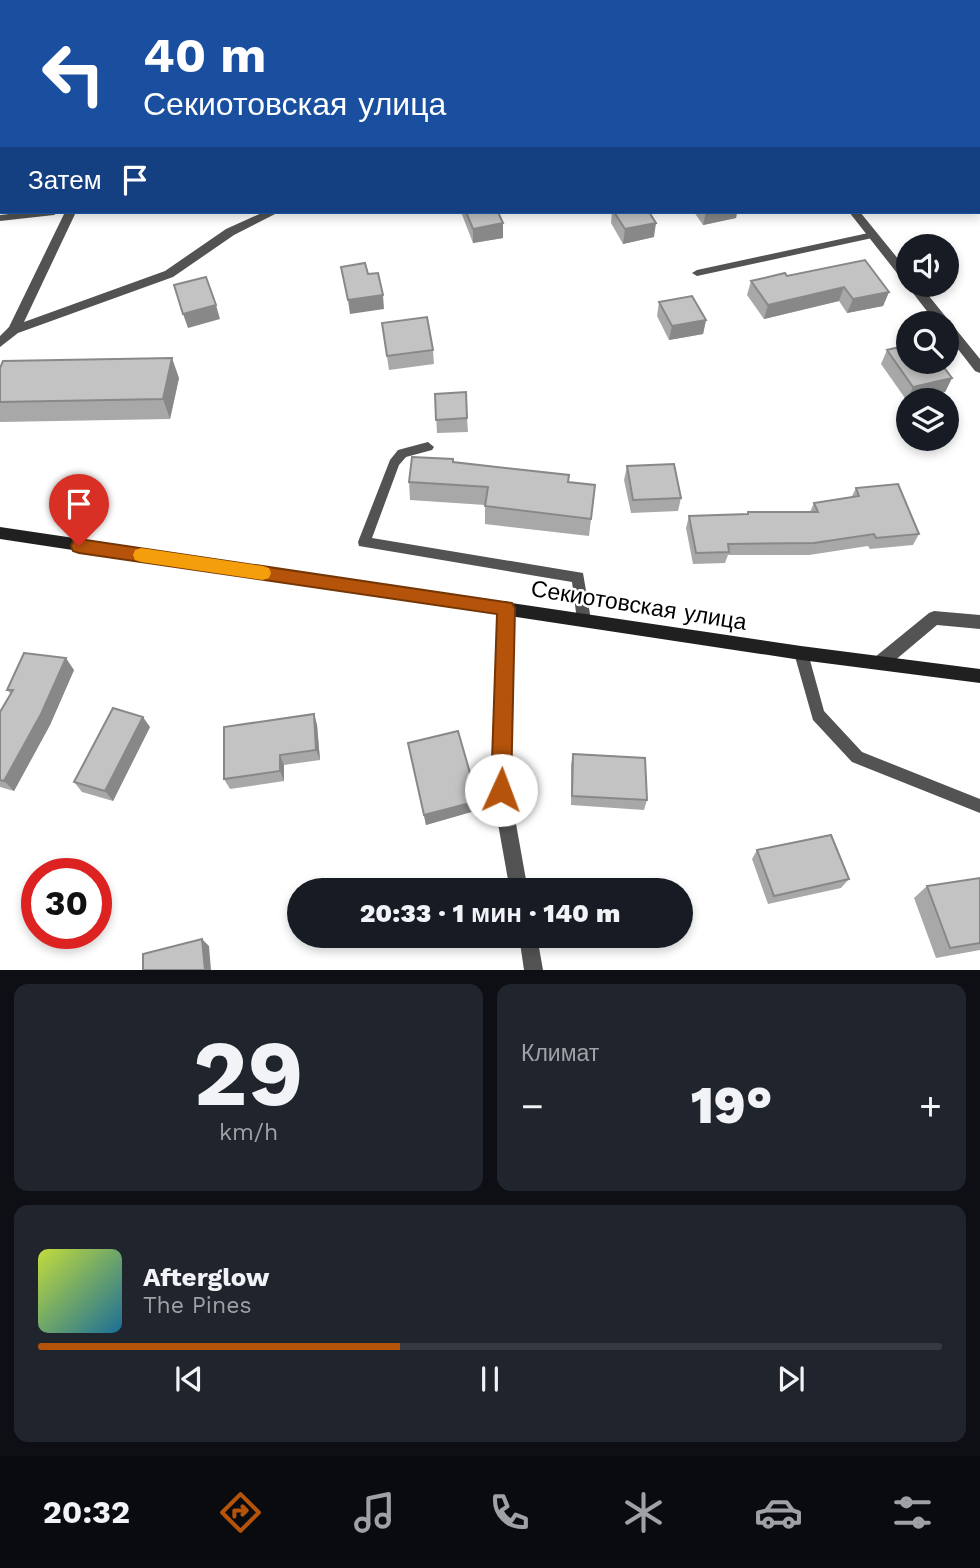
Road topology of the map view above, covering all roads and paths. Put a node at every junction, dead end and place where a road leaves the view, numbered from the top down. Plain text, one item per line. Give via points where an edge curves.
1 (36, 214) edge
2 (69, 214) edge
3 (269, 214) edge
4 (856, 214) edge
5 (0, 218) edge
6 (873, 235) junction
7 (896, 264) edge
8 (697, 273) dead end
9 (923, 297) edge
10 (934, 311) edge
11 (14, 330) junction
12 (959, 342) edge
13 (0, 343) edge
14 (980, 368) edge
15 (428, 447) dead end
16 (0, 533) edge
17 (506, 608) junction
18 (584, 620) junction
19 (980, 622) edge
20 (801, 653) junction
21 (881, 663) junction
22 (980, 676) edge
23 (980, 806) edge
24 (517, 878) edge
25 (530, 948) edge
26 (534, 970) edge

1 - 5 lane
2 - 11 street
3 - 11 street via 230,232 169,274
4 - 6 street
6 - 7 street
6 - 8 lane
9 - 10 street
11 - 13 street
12 - 14 street
15 - 18 lane via 402,453 394,463 364,542 578,577
16 - 17 main road, Секиотовская улица
17 - 18 main road, Секиотовская улица
17 - 24 street via 501,790
18 - 20 main road, Секиотовская улица
19 - 21 street via 934,618
20 - 21 main road, Секиотовская улица
20 - 23 lane via 818,715 857,757
21 - 22 main road, Секиотовская улица
25 - 26 street

